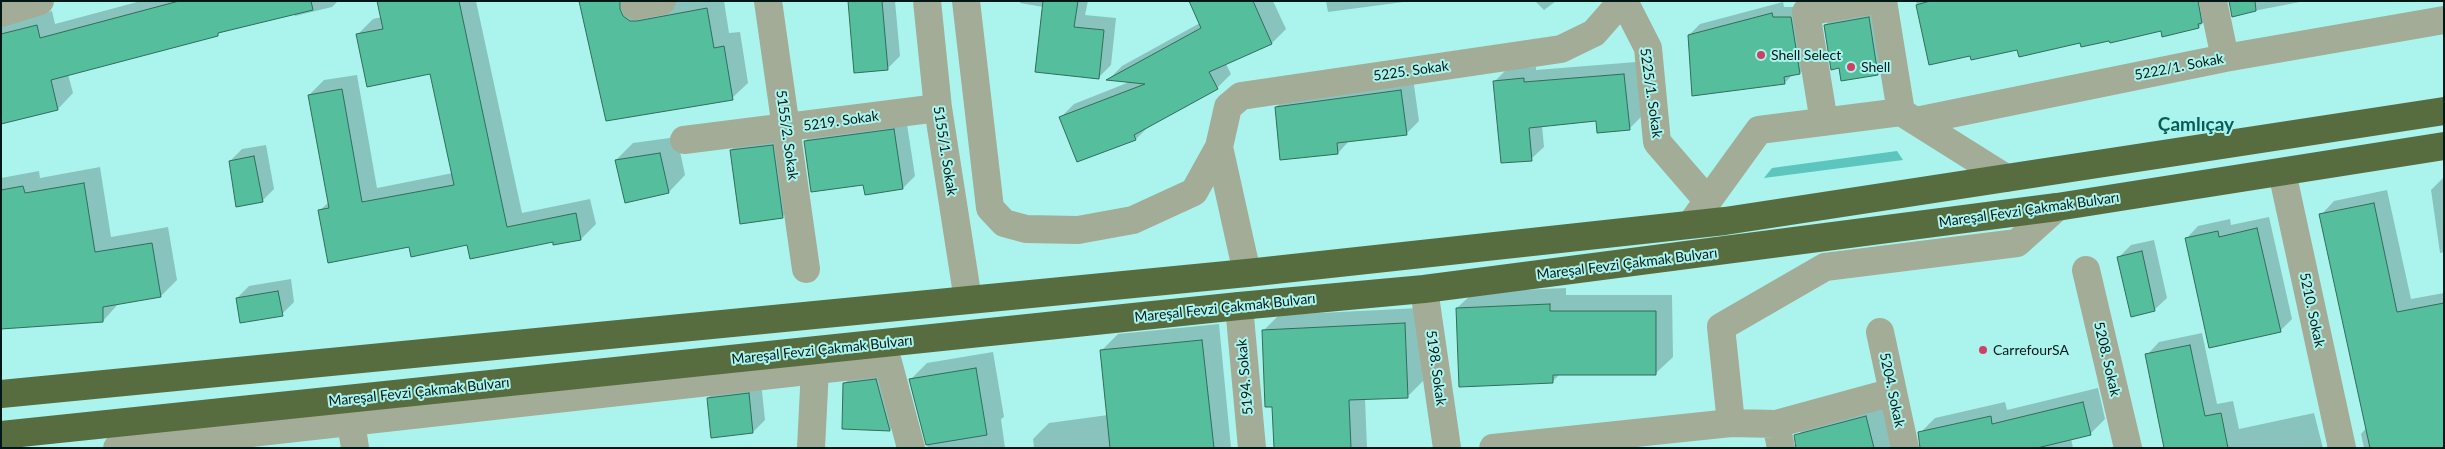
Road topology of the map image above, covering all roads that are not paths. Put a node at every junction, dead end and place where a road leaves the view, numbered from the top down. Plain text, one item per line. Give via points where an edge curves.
1 (40, 1) edge
2 (662, 1) edge
3 (768, 1) edge
4 (927, 1) edge
5 (966, 1) edge
6 (1623, 1) edge
7 (1870, 1) edge
8 (1883, 1) edge
9 (2213, 1) edge
10 (635, 6) dead end
11 (1, 13) edge
12 (2444, 20) edge
13 (2225, 58) junction
14 (938, 108) junction
15 (2444, 111) edge
16 (1909, 116) junction
17 (1824, 122) junction
18 (786, 128) junction
19 (684, 140) dead end
20 (2444, 146) edge
21 (1219, 147) junction
22 (2282, 172) junction
23 (2006, 178) junction
24 (1708, 201) junction
25 (2057, 207) junction
26 (1691, 224) junction
27 (1867, 233) junction
28 (1902, 257) junction
29 (806, 268) dead end
30 (2086, 270) dead end
31 (1247, 273) junction
32 (1424, 289) junction
33 (968, 300) junction
34 (1239, 306) junction
35 (1880, 332) dead end
36 (815, 369) junction
37 (1893, 392) junction
38 (1, 394) edge
39 (1731, 423) junction
40 (353, 435) edge
41 (1, 436) edge
42 (1779, 436) edge
43 (210, 442) edge
44 (117, 448) edge
45 (811, 448) edge
46 (911, 448) edge
47 (1252, 448) edge
48 (1447, 448) edge
49 (1493, 448) edge
50 (1905, 448) edge
51 (2128, 448) edge
52 (2342, 448) edge

1 - 11 street
2 - 10 street
3 - 18 street, 5155/2. Sokak
4 - 14 street, 5155/1. Sokak
5 - 21 street via 990,208 1004,223 1026,229 1078,230 1132,220 1194,192
6 - 21 street, 5225. Sokak via 1594,33 1561,49 1241,96 1228,107
6 - 24 street, 5225/1. Sokak via 1648,48 1657,142
7 - 17 street via 1806,12
8 - 16 street
9 - 13 street
12 - 13 street, 5222/1. Sokak
13 - 16 street, 5222/1. Sokak
14 - 18 street, 5219. Sokak
14 - 33 street, 5155/1. Sokak
15 - 23 highway
16 - 17 street, 5222/1. Sokak
16 - 23 street
17 - 24 street, 5222/1. Sokak via 1759,130
18 - 19 street, 5219. Sokak
18 - 29 street, 5155/2. Sokak
20 - 22 highway, Mareşal Fevzi Çakmak Bulvarı
21 - 31 street
22 - 25 highway, Mareşal Fevzi Çakmak Bulvarı
22 - 52 street, 5210. Sokak
23 - 26 highway
24 - 26 street, 5222/1. Sokak
25 - 27 highway, Mareşal Fevzi Çakmak Bulvarı
25 - 28 street via 2017,243
26 - 31 highway
27 - 28 street
27 - 32 highway, Mareşal Fevzi Çakmak Bulvarı
28 - 39 street via 1825,267 1721,327
30 - 51 street, 5208. Sokak
31 - 33 highway
32 - 34 highway, Mareşal Fevzi Çakmak Bulvarı
32 - 48 street, 5198. Sokak
33 - 38 highway
34 - 41 highway, Mareşal Fevzi Çakmak Bulvarı
34 - 47 street, 5194. Sokak
35 - 37 street, 5204. Sokak
36 - 40 street
36 - 45 street
36 - 46 street via 888,362
37 - 42 street
37 - 50 street, 5204. Sokak
39 - 42 street
39 - 49 street
40 - 43 street
43 - 44 street

